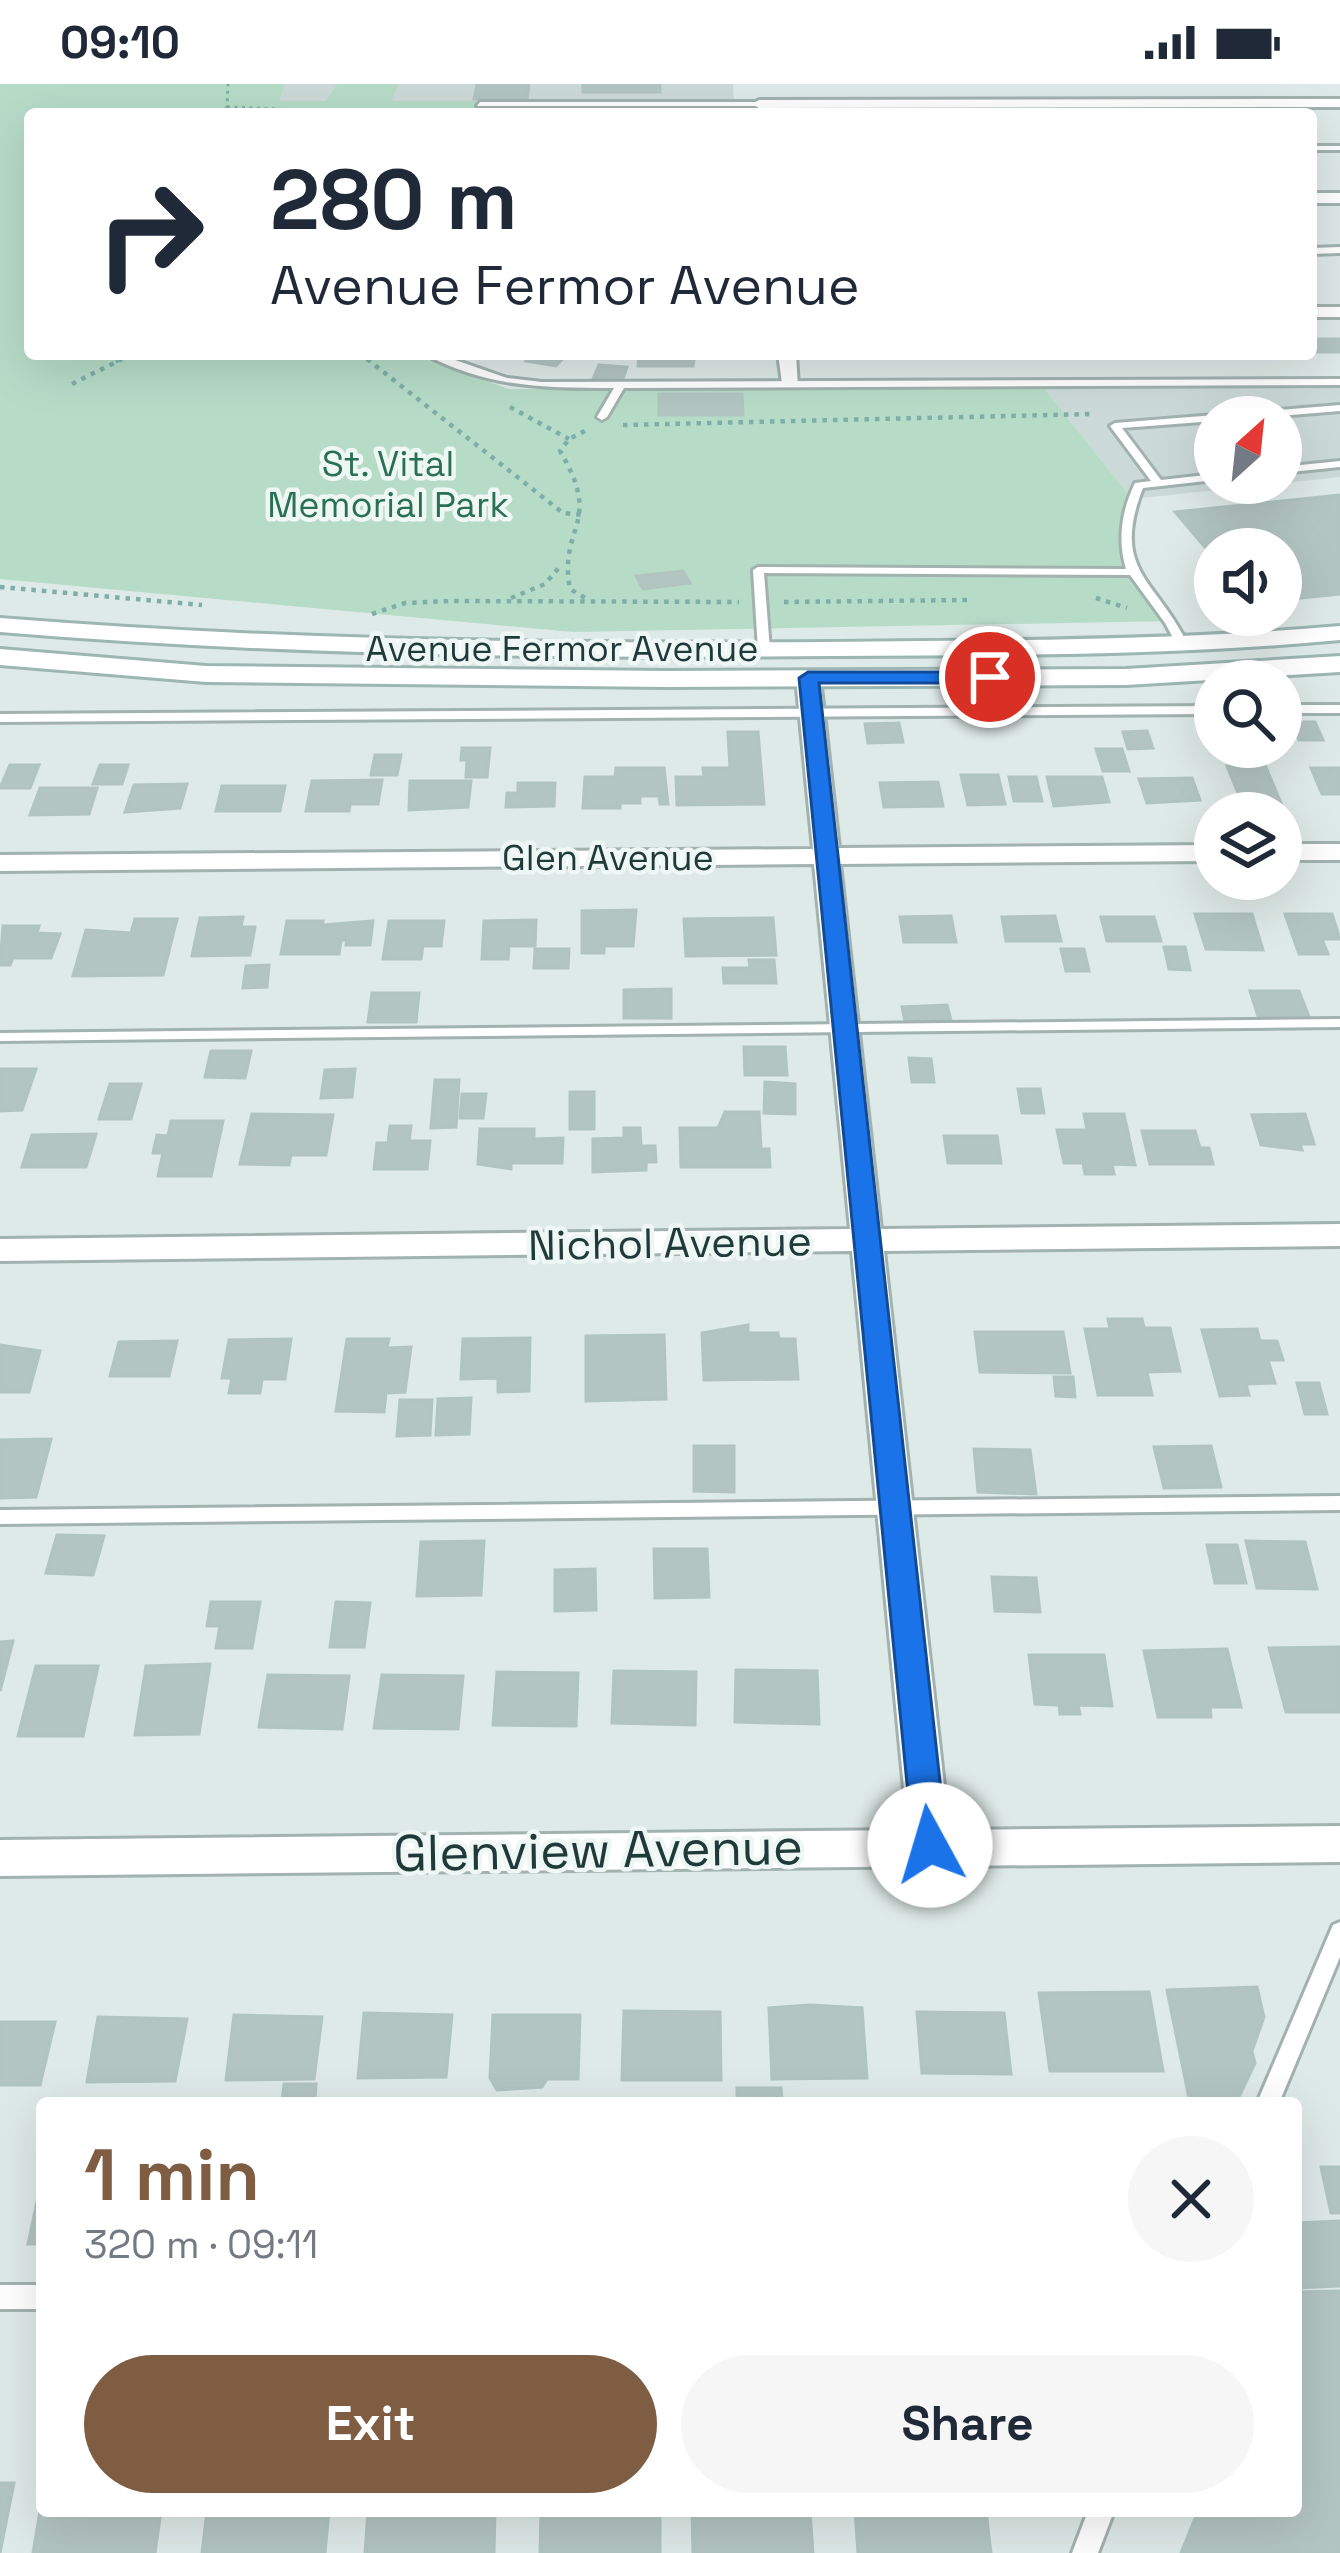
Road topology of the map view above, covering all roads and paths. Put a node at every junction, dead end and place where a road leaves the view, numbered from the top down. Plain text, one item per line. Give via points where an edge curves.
1 (228, 84) edge
2 (544, 84) edge
3 (685, 84) edge
4 (1340, 103) edge
5 (480, 104) dead end
6 (543, 104) junction
7 (687, 104) junction
8 (227, 107) joint
9 (254, 108) edge
10 (745, 108) edge
11 (856, 108) edge
12 (118, 360) edge
13 (369, 360) edge
14 (446, 360) edge
15 (788, 360) edge
16 (1340, 382) edge
17 (791, 383) junction
18 (72, 384) dead end
19 (621, 385) junction
20 (1340, 408) edge
21 (1302, 411) edge
22 (1103, 414) dead end
23 (1194, 420) edge
24 (602, 423) joint
25 (620, 425) dead end
26 (1340, 464) edge
27 (1302, 468) edge
28 (1194, 479) edge
29 (1158, 483) junction
30 (582, 514) junction
31 (563, 563) junction
32 (1136, 572) junction
33 (0, 587) edge
34 (1093, 597) dead end
35 (980, 600) dead end
36 (494, 601) junction
37 (601, 601) junction
38 (760, 602) junction
39 (205, 605) dead end
40 (356, 616) dead end
41 (0, 625) edge
42 (1178, 633) junction
43 (1340, 633) edge
44 (764, 650) junction
45 (0, 656) edge
46 (1340, 664) edge
47 (808, 678) junction
48 (1302, 709) edge
49 (1340, 709) edge
50 (1194, 710) edge
51 (814, 713) junction
52 (0, 718) edge
53 (1302, 852) edge
54 (1340, 852) edge
55 (1194, 853) edge
56 (825, 856) junction
57 (0, 863) edge
58 (1340, 1023) edge
59 (848, 1028) junction
60 (0, 1037) edge
61 (1340, 1234) edge
62 (866, 1241) junction
63 (0, 1250) edge
64 (1340, 1504) edge
65 (894, 1508) junction
66 (0, 1516) edge
67 (1340, 1844) edge
68 (930, 1845) junction
69 (0, 1858) edge
70 (1340, 1932) edge
71 (1271, 2097) edge
72 (0, 2297) edge
73 (36, 2297) edge
74 (1099, 2517) edge
75 (1085, 2553) edge

1 - 8 path
2 - 6 lane
3 - 7 lane
4 - 11 street
5 - 6 lane
6 - 7 lane
7 - 10 lane
8 - 9 path
12 - 18 path
13 - 30 path via 563,513
14 - 19 lane via 506,381
15 - 17 street
16 - 17 lane
17 - 19 lane
19 - 24 lane
20 - 21 lane
22 - 25 path
23 - 29 lane via 1115,426
24 - 30 path via 560,452 579,484
26 - 27 lane
28 - 29 lane
29 - 32 lane via 1139,485 1130,509 1129,563
30 - 31 path
31 - 36 path via 545,584
31 - 37 path via 570,589
32 - 38 lane via 758,569
32 - 42 lane
33 - 39 path
34 - 42 path
35 - 38 path
36 - 37 path
36 - 40 path via 405,603
37 - 38 path
38 - 44 lane
41 - 44 main road, Avenue Fermor Avenue via 331,648
42 - 43 main road, Avenue Fermor Avenue
42 - 44 main road, Avenue Fermor Avenue
45 - 47 main road, Avenue Fermor Avenue via 206,674
46 - 47 main road, Avenue Fermor Avenue via 1126,677
47 - 51 street
48 - 49 lane
50 - 51 lane
51 - 52 lane
51 - 56 street
53 - 54 street
55 - 56 street, Glen Avenue
56 - 57 street, Glen Avenue
56 - 59 street
58 - 59 lane
59 - 60 lane
59 - 62 street
61 - 62 street, Nichol Avenue
62 - 63 street, Nichol Avenue
62 - 65 street
64 - 65 lane
65 - 66 lane
65 - 68 street
67 - 68 street, Glenview Avenue
68 - 69 street, Glenview Avenue
70 - 71 lane
72 - 73 lane
74 - 75 lane

